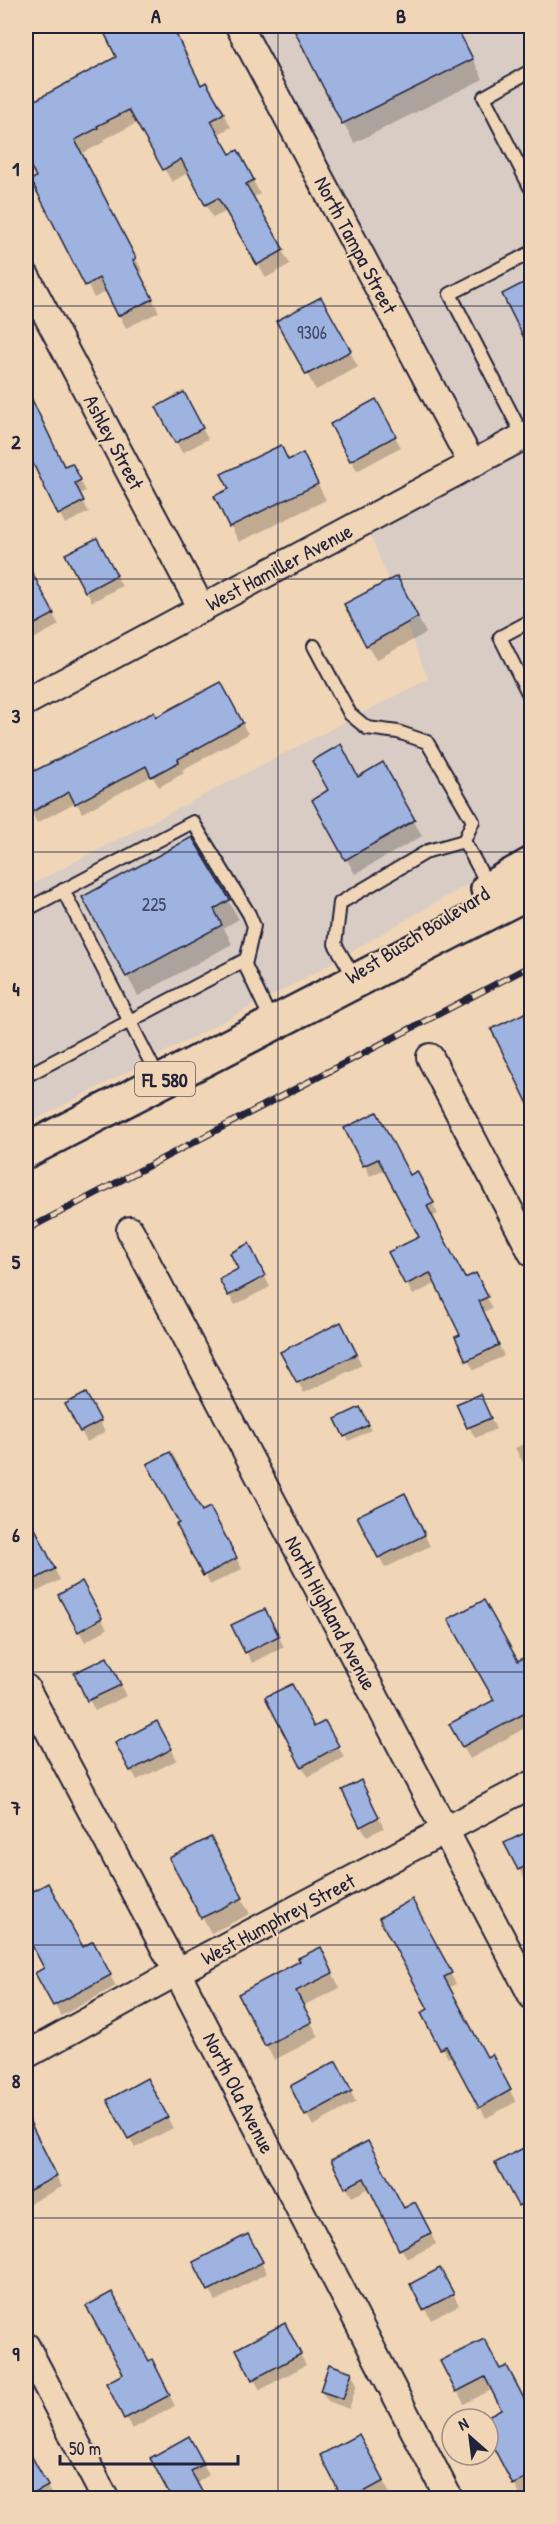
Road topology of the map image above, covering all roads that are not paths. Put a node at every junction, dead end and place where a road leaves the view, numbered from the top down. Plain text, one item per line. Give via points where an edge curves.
1 (239, 26) edge
2 (531, 70) edge
3 (531, 186) edge
4 (531, 252) edge
5 (26, 276) edge
6 (527, 434) edge
7 (472, 464) junction
8 (202, 609) junction
9 (531, 620) edge
10 (314, 646) dead end
11 (531, 701) edge
12 (26, 702) edge
13 (464, 841) junction
14 (531, 864) edge
15 (489, 889) junction
16 (63, 890) junction
17 (531, 890) edge
18 (26, 910) edge
19 (245, 960) junction
20 (353, 975) junction
21 (304, 1007) junction
22 (129, 1021) junction
23 (273, 1023) junction
24 (430, 1057) dead end
25 (26, 1076) edge
26 (160, 1081) junction
27 (26, 1151) edge
28 (129, 1230) dead end
29 (531, 1253) edge
30 (26, 1688) edge
31 (531, 1784) edge
32 (446, 1831) junction
33 (177, 1972) junction
34 (531, 1996) edge
35 (26, 2055) edge
36 (26, 2346) edge
37 (105, 2499) edge
38 (449, 2499) edge

1 - 7 street, North Tampa Street
2 - 3 lane via 484,97
4 - 6 lane via 450,294
5 - 8 street, Ashley Street
6 - 7 street, West Hamiller Avenue
7 - 8 street, West Hamiller Avenue
8 - 12 street, West Hamiller Avenue
9 - 11 lane via 500,637
10 - 13 lane via 350,714 367,728 398,732 427,742 473,821
13 - 15 lane
13 - 20 lane via 428,851 340,903 335,944
14 - 15 main road, West Busch Boulevard / FL 580
15 - 20 main road, West Busch Boulevard / FL 580
16 - 18 lane
16 - 19 lane via 193,822 254,926
16 - 22 lane
17 - 21 main road, West Busch Boulevard / FL 580
19 - 22 lane
19 - 23 lane
20 - 21 main road, West Busch Boulevard / FL 580
21 - 23 main road, West Busch Boulevard / FL 580
22 - 25 lane
22 - 26 lane
23 - 26 main road, West Busch Boulevard / FL 580
24 - 29 street
26 - 27 main road, West Busch Boulevard / FL 580
28 - 32 street, North Highland Avenue
30 - 33 street, North Ola Avenue
31 - 32 street, West Humphrey Street
32 - 33 street, West Humphrey Street
32 - 34 street, North Highland Avenue
33 - 35 street, West Humphrey Street
33 - 38 street, North Ola Avenue
36 - 37 street

